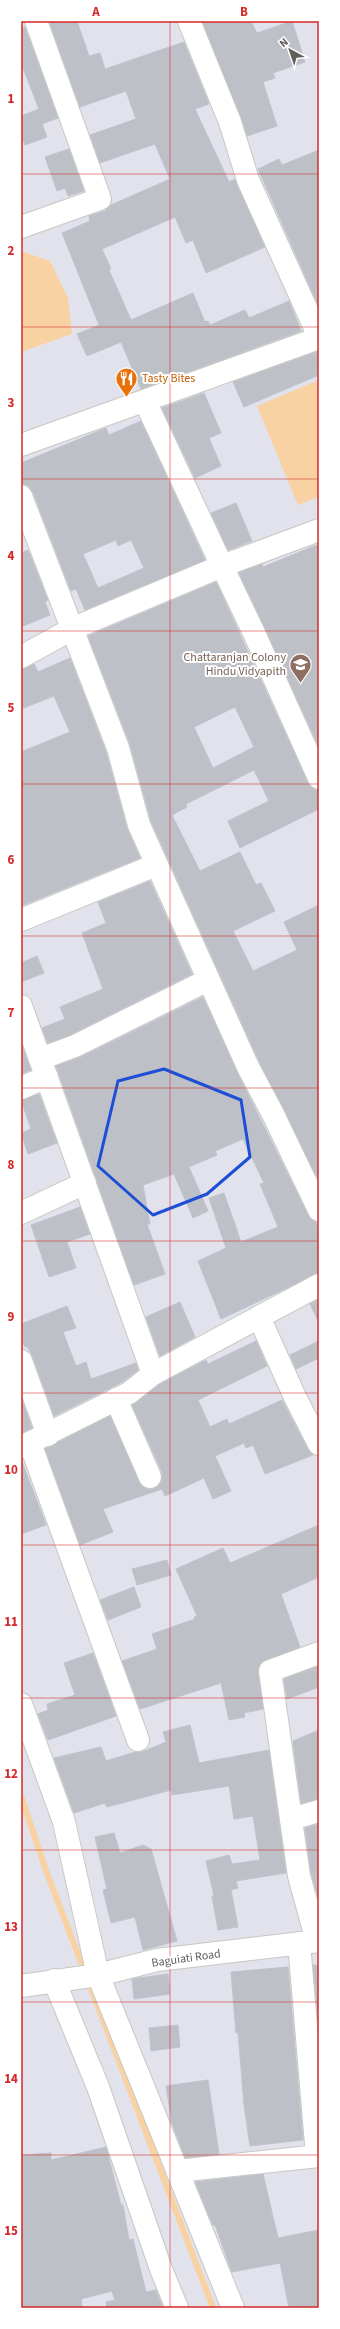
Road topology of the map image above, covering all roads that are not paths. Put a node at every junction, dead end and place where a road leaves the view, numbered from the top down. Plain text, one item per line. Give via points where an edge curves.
1 (36, 21) edge
2 (189, 21) edge
3 (21, 227) edge
4 (319, 337) edge
5 (145, 401) junction
6 (21, 445) edge
7 (21, 496) edge
8 (319, 530) edge
9 (222, 566) junction
10 (74, 628) junction
11 (21, 657) edge
12 (313, 747) edge
13 (319, 778) edge
14 (156, 865) junction
15 (21, 920) edge
16 (208, 980) junction
17 (21, 1006) edge
18 (43, 1068) junction
19 (21, 1088) edge
20 (85, 1183) junction
21 (319, 1210) edge
22 (21, 1214) edge
23 (319, 1285) edge
24 (259, 1317) junction
25 (21, 1361) edge
26 (153, 1374) junction
27 (116, 1400) junction
28 (33, 1442) edge
29 (319, 1444) edge
30 (150, 1477) dead end
31 (319, 1653) edge
32 (21, 1704) edge
33 (138, 1740) dead end
34 (319, 1811) edge
35 (291, 1819) junction
36 (312, 1942) edge
37 (98, 1975) junction
38 (54, 1980) junction
39 (21, 1986) edge
40 (318, 2156) edge
41 (177, 2171) junction
42 (177, 2308) edge
43 (233, 2308) edge

1 - 3 street via 100,199
2 - 4 street via 230,122 248,180
4 - 5 street
5 - 6 street
5 - 9 street
7 - 10 street
8 - 9 street
9 - 10 street
9 - 12 street
10 - 11 street
10 - 14 street via 118,748 139,825
12 - 13 street
14 - 15 street
14 - 16 street
16 - 18 street via 74,1046
16 - 21 street
17 - 18 street
18 - 19 street
18 - 20 street
20 - 22 street
20 - 26 street
23 - 24 street
24 - 26 street
24 - 29 street
25 - 28 street
26 - 27 street
27 - 28 street
27 - 30 street
28 - 33 street
31 - 35 street via 270,1671
32 - 37 street via 64,1822
34 - 35 street
35 - 36 street
36 - 37 street, Baguiati Road via 157,1960
36 - 40 street
37 - 38 street, Baguiati Road
37 - 41 street
38 - 39 street, Baguiati Road
38 - 42 street via 98,2087
40 - 41 street
41 - 43 street

